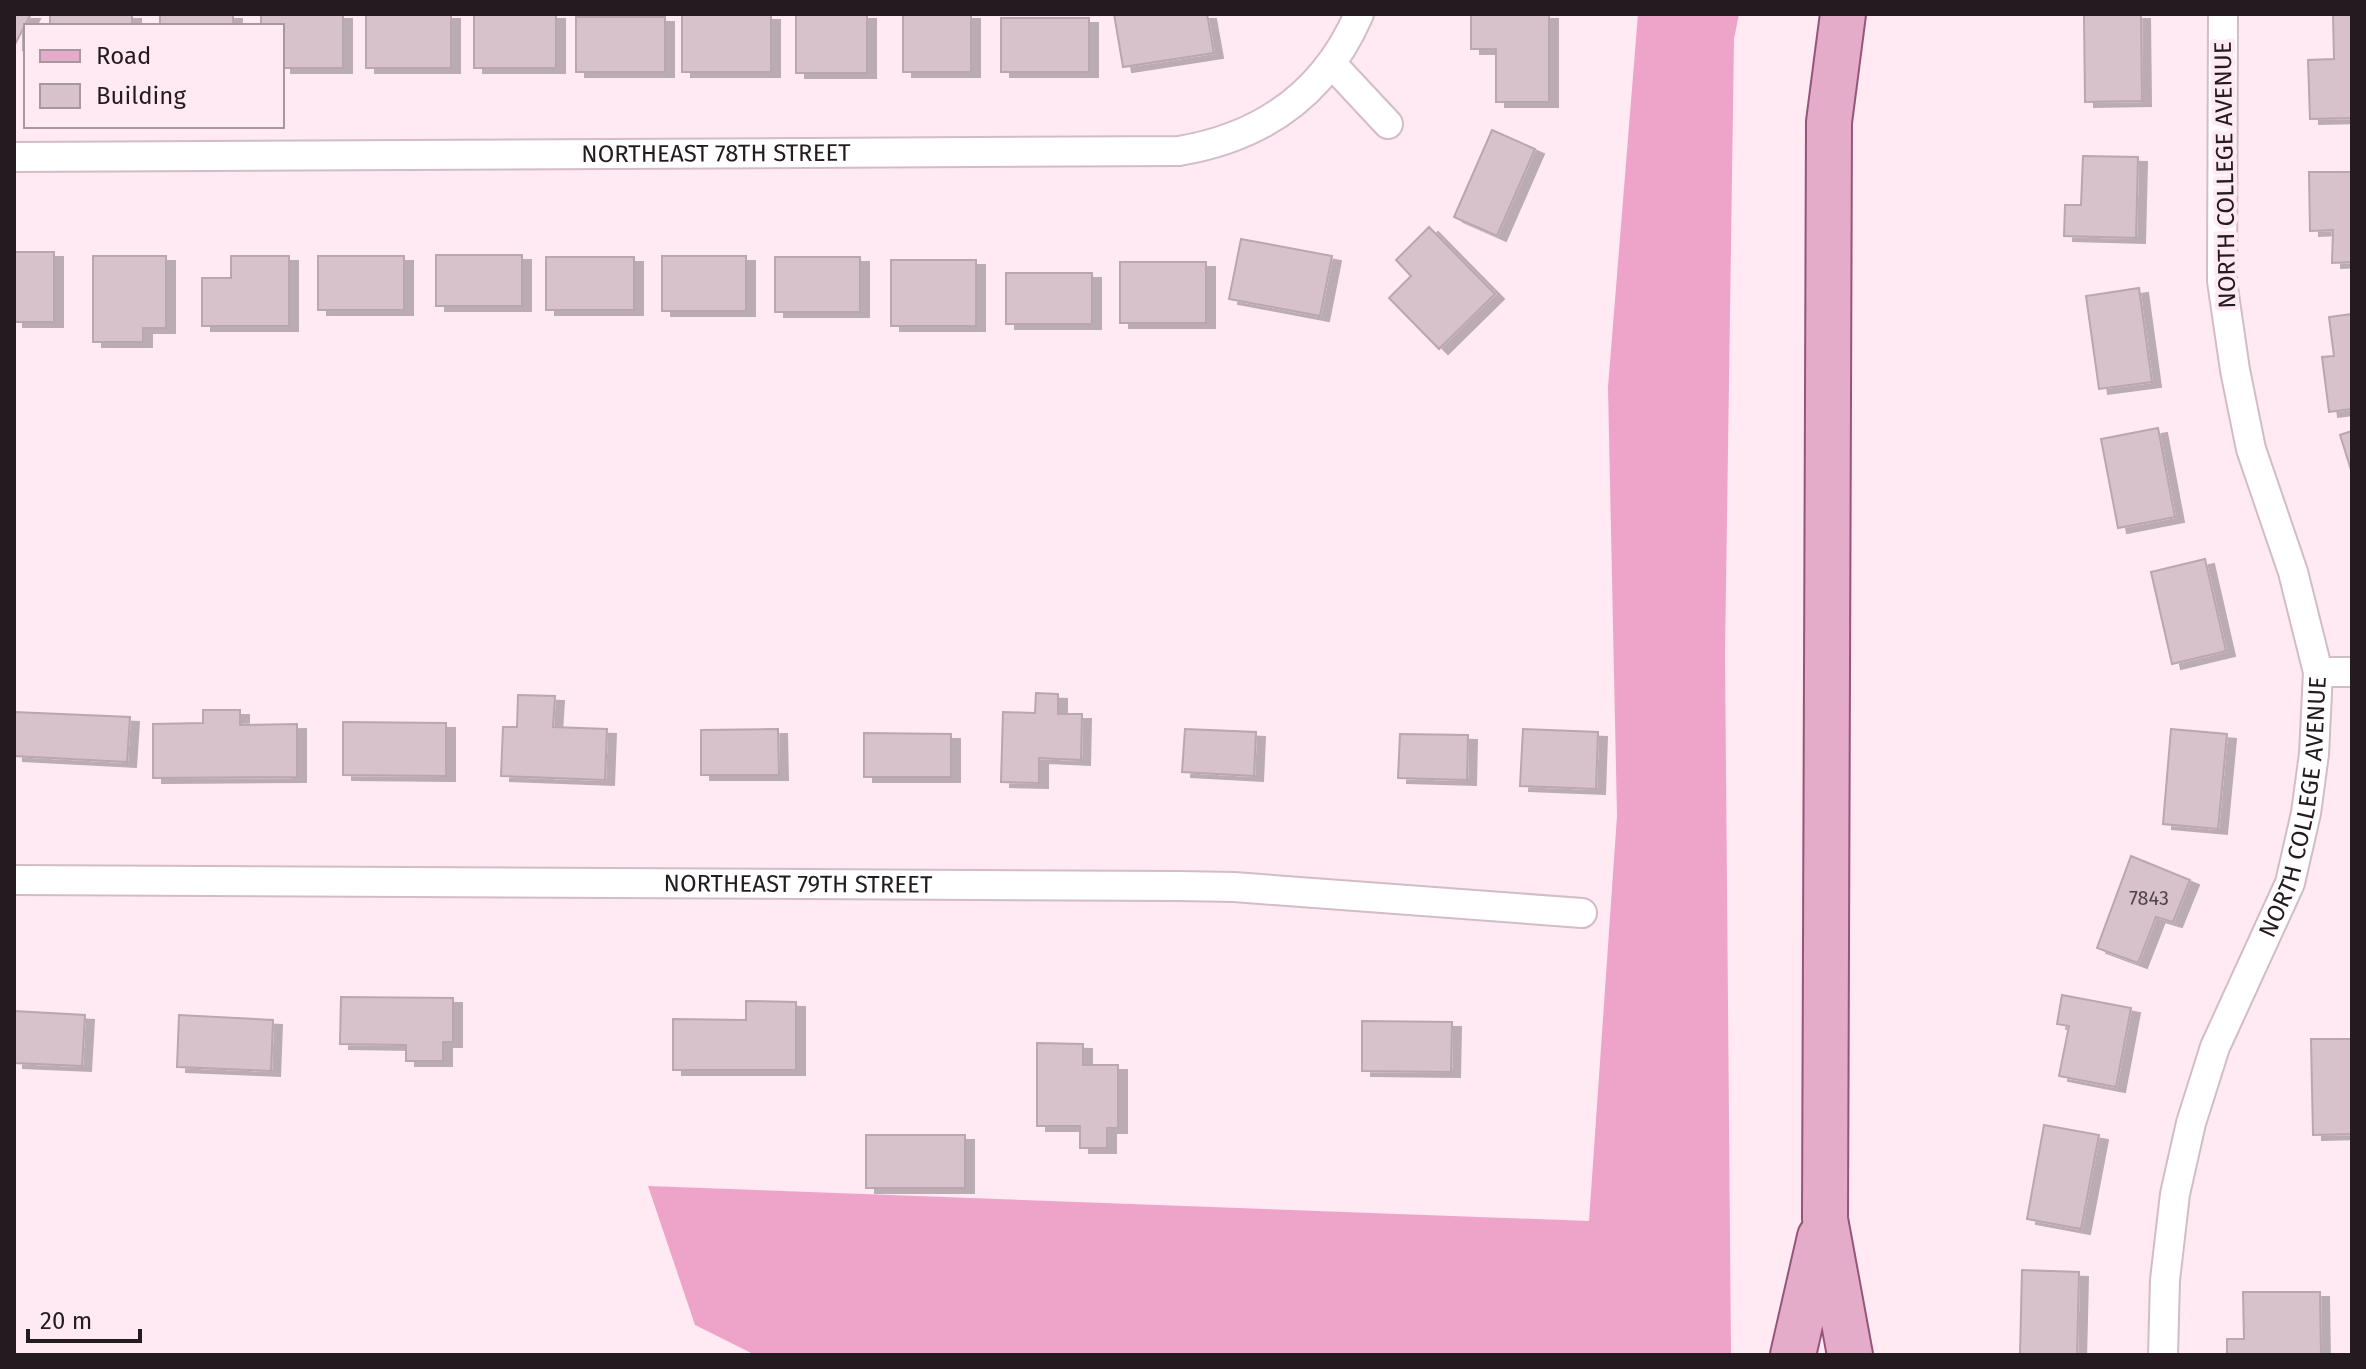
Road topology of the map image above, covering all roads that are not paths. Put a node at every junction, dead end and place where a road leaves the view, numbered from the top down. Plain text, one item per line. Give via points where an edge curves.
1 (1359, 14) edge
2 (1843, 14) edge
3 (2223, 14) edge
4 (1332, 64) junction
5 (1388, 124) dead end
6 (14, 157) edge
7 (2318, 672) junction
8 (2352, 672) edge
9 (14, 880) edge
10 (1582, 913) dead end
11 (1825, 1219) junction
12 (1793, 1355) edge
13 (1850, 1355) edge
14 (2163, 1355) edge

1 - 4 street, NORTHEAST 78TH STREET
2 - 11 main road via 1829,122
3 - 7 street, NORTH COLLEGE AVENUE via 2222,281 2251,449 2293,572
4 - 5 street
4 - 6 street, NORTHEAST 78TH STREET via 1298,100 1254,129 1179,151
7 - 8 street
7 - 14 street, NORTH COLLEGE AVENUE via 2314,754 2290,883 2215,1047 2178,1180 2165,1280
9 - 10 street, NORTHEAST 79TH STREET via 1234,887
11 - 12 main road
11 - 13 main road

